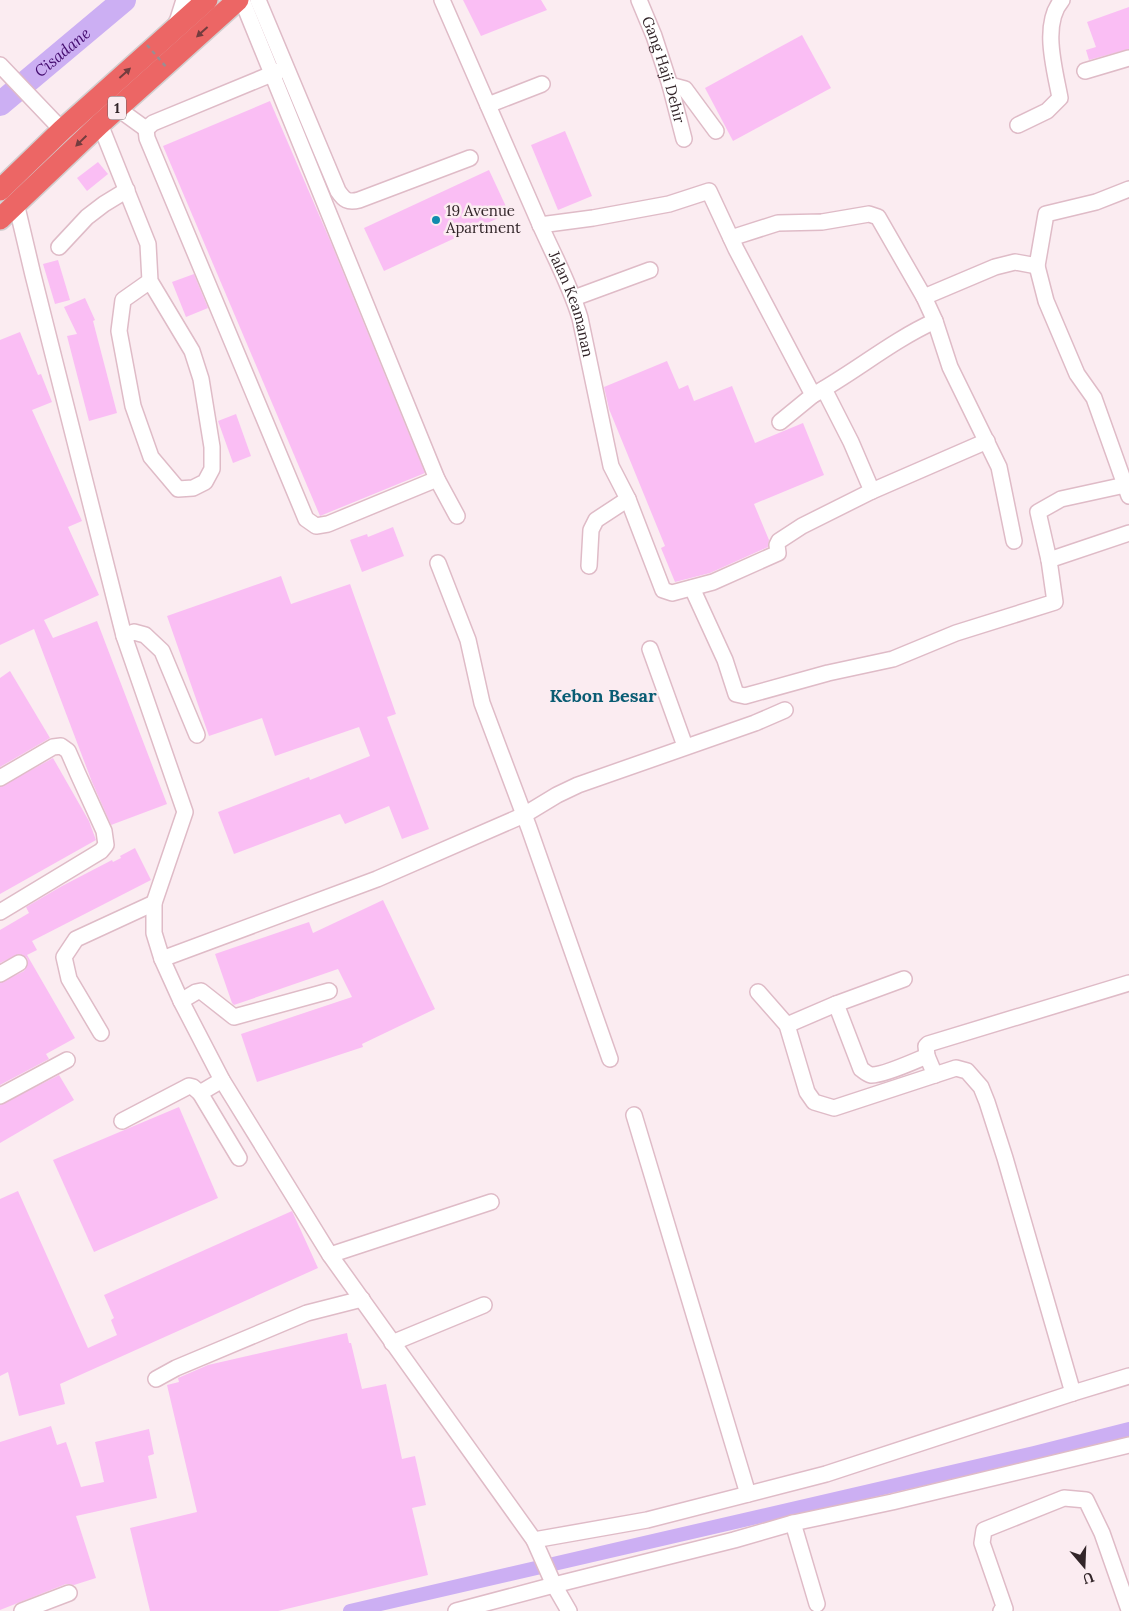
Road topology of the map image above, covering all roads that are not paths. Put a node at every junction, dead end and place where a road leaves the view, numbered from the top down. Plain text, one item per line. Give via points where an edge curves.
1 (184, 0) edge
2 (207, 0) edge
3 (240, 0) edge
4 (258, 0) edge
5 (442, 0) edge
6 (639, 0) edge
7 (1062, 0) edge
8 (172, 30) junction
9 (1129, 58) edge
10 (0, 65) edge
11 (287, 68) junction
12 (1085, 71) dead end
13 (271, 74) junction
14 (542, 84) dead end
15 (670, 85) junction
16 (488, 105) junction
17 (117, 108) junction
18 (100, 124) junction
19 (1018, 125) dead end
20 (146, 129) junction
21 (62, 130) junction
22 (716, 130) dead end
23 (684, 139) dead end
24 (470, 158) dead end
25 (1129, 189) edge
26 (127, 190) junction
27 (8, 197) edge
28 (0, 219) edge
29 (540, 225) junction
30 (731, 238) junction
31 (59, 247) dead end
32 (1037, 266) junction
33 (650, 270) dead end
34 (150, 281) junction
35 (924, 297) junction
36 (574, 298) junction
37 (935, 321) junction
38 (818, 392) junction
39 (780, 422) dead end
40 (987, 441) junction
41 (437, 479) junction
42 (1127, 490) edge
43 (872, 491) junction
44 (628, 499) junction
45 (457, 516) dead end
46 (1129, 533) edge
47 (1014, 541) dead end
48 (1049, 560) junction
49 (438, 563) dead end
50 (589, 566) dead end
51 (692, 588) junction
52 (124, 636) junction
53 (650, 649) dead end
54 (785, 710) dead end
55 (197, 735) dead end
56 (685, 746) junction
57 (0, 778) edge
58 (524, 816) junction
59 (154, 903) junction
60 (0, 912) edge
61 (162, 960) junction
62 (19, 963) dead end
63 (0, 974) edge
64 (904, 979) dead end
65 (1129, 983) edge
66 (329, 990) dead end
67 (758, 992) dead end
68 (181, 1001) junction
69 (836, 1004) junction
70 (788, 1025) junction
71 (101, 1032) dead end
72 (928, 1056) junction
73 (610, 1059) dead end
74 (67, 1060) dead end
75 (935, 1074) junction
76 (222, 1080) junction
77 (200, 1093) junction
78 (0, 1096) edge
79 (634, 1115) dead end
80 (122, 1121) dead end
81 (239, 1158) dead end
82 (491, 1202) dead end
83 (330, 1255) junction
84 (362, 1299) junction
85 (484, 1305) dead end
86 (392, 1343) junction
87 (1129, 1376) edge
88 (156, 1379) dead end
89 (1073, 1393) junction
90 (1129, 1445) edge
91 (748, 1494) junction
92 (793, 1523) junction
93 (534, 1540) junction
94 (553, 1581) junction
95 (69, 1593) dead end
96 (817, 1604) dead end
97 (1004, 1610) edge
98 (1129, 1610) edge
99 (22, 1611) edge
100 (456, 1611) edge
101 (569, 1611) edge

1 - 8 street
2 - 8 highway, 1
3 - 13 street
3 -> 17 highway, 1
4 - 11 street
5 - 16 street, Jalan Keamanan
6 - 15 street, Gang Haji Dehir
7 - 19 street via 1057,6 1049,38 1060,98 1047,111
21 -> 8 highway, 1
9 - 12 street
10 - 21 street
11 - 13 street
11 - 24 street via 343,199 359,200
13 - 20 street via 153,123
13 - 41 street
14 - 16 street
15 - 22 street via 685,89
15 - 23 street, Gang Haji Dehir
16 - 29 street, Jalan Keamanan
17 - 18 highway, 1
17 - 20 street
18 - 26 street
18 -> 27 highway, 1
20 - 41 street via 306,519 316,526 328,524
21 - 27 highway, 1
25 - 32 street via 1096,202 1046,214
26 - 31 street via 87,217
26 - 34 street via 148,244
27 - 28 highway, 1
27 - 52 street via 33,275
29 - 30 street via 669,204 709,191
29 - 36 street, Jalan Keamanan
30 - 35 street via 778,223 822,222 869,214 878,217
30 - 38 street
32 - 35 street via 1015,262 995,267
32 - 42 street via 1046,302 1077,374 1094,398
33 - 36 street
34 - 34 street via 123,300 119,331 133,406 151,457 178,489 193,488 205,482 212,469 212,447 201,379 192,351
35 - 37 street
36 - 44 street, Jalan Keamanan via 611,466
37 - 38 street via 908,333
37 - 40 street via 950,368
38 - 39 street
38 - 43 street via 851,442
40 - 43 street
40 - 47 street via 999,467
41 - 45 street
42 - 48 street via 1061,499 1038,512
43 - 51 street via 786,535 777,545 778,553
44 - 50 street via 596,520
44 - 51 street, Jalan Keamanan via 663,590 672,593
46 - 48 street
48 - 51 street via 1055,602 956,633 893,659 745,696 736,694 725,660
49 - 58 street via 468,640 482,703
52 - 55 street via 134,632 145,634 162,651
52 - 59 street via 185,812
53 - 56 street
54 - 56 street
56 - 58 street via 578,785
57 - 60 street via 53,747 61,746 68,751 104,831 106,845
58 - 61 street via 377,879
58 - 73 street
59 - 61 street via 154,933
59 - 71 street via 76,939 64,957 69,979
61 - 68 street
62 - 63 street
64 - 69 street
65 - 72 street via 928,1044
66 - 68 street via 234,1017 201,991
67 - 70 street
68 - 76 street
69 - 70 street
69 - 72 street via 861,1068 870,1075
70 - 75 street via 807,1092 814,1102 824,1106 834,1108
72 - 75 street
74 - 78 street
75 - 89 street via 956,1068 967,1071 981,1087 1005,1158
76 - 77 street
76 - 83 street
77 - 80 street via 189,1086
77 - 81 street
79 - 91 street
82 - 83 street
83 - 84 street
84 - 86 street
84 - 88 street via 307,1313
85 - 86 street
86 - 93 street
87 - 89 street
89 - 91 street via 826,1474
90 - 92 street
91 - 93 street via 647,1520
92 - 94 street via 734,1540
92 - 96 street
93 - 94 street
94 - 100 street
94 - 101 street
95 - 99 street
97 - 98 street via 982,1543 984,1530 1064,1498 1086,1500 1102,1533

